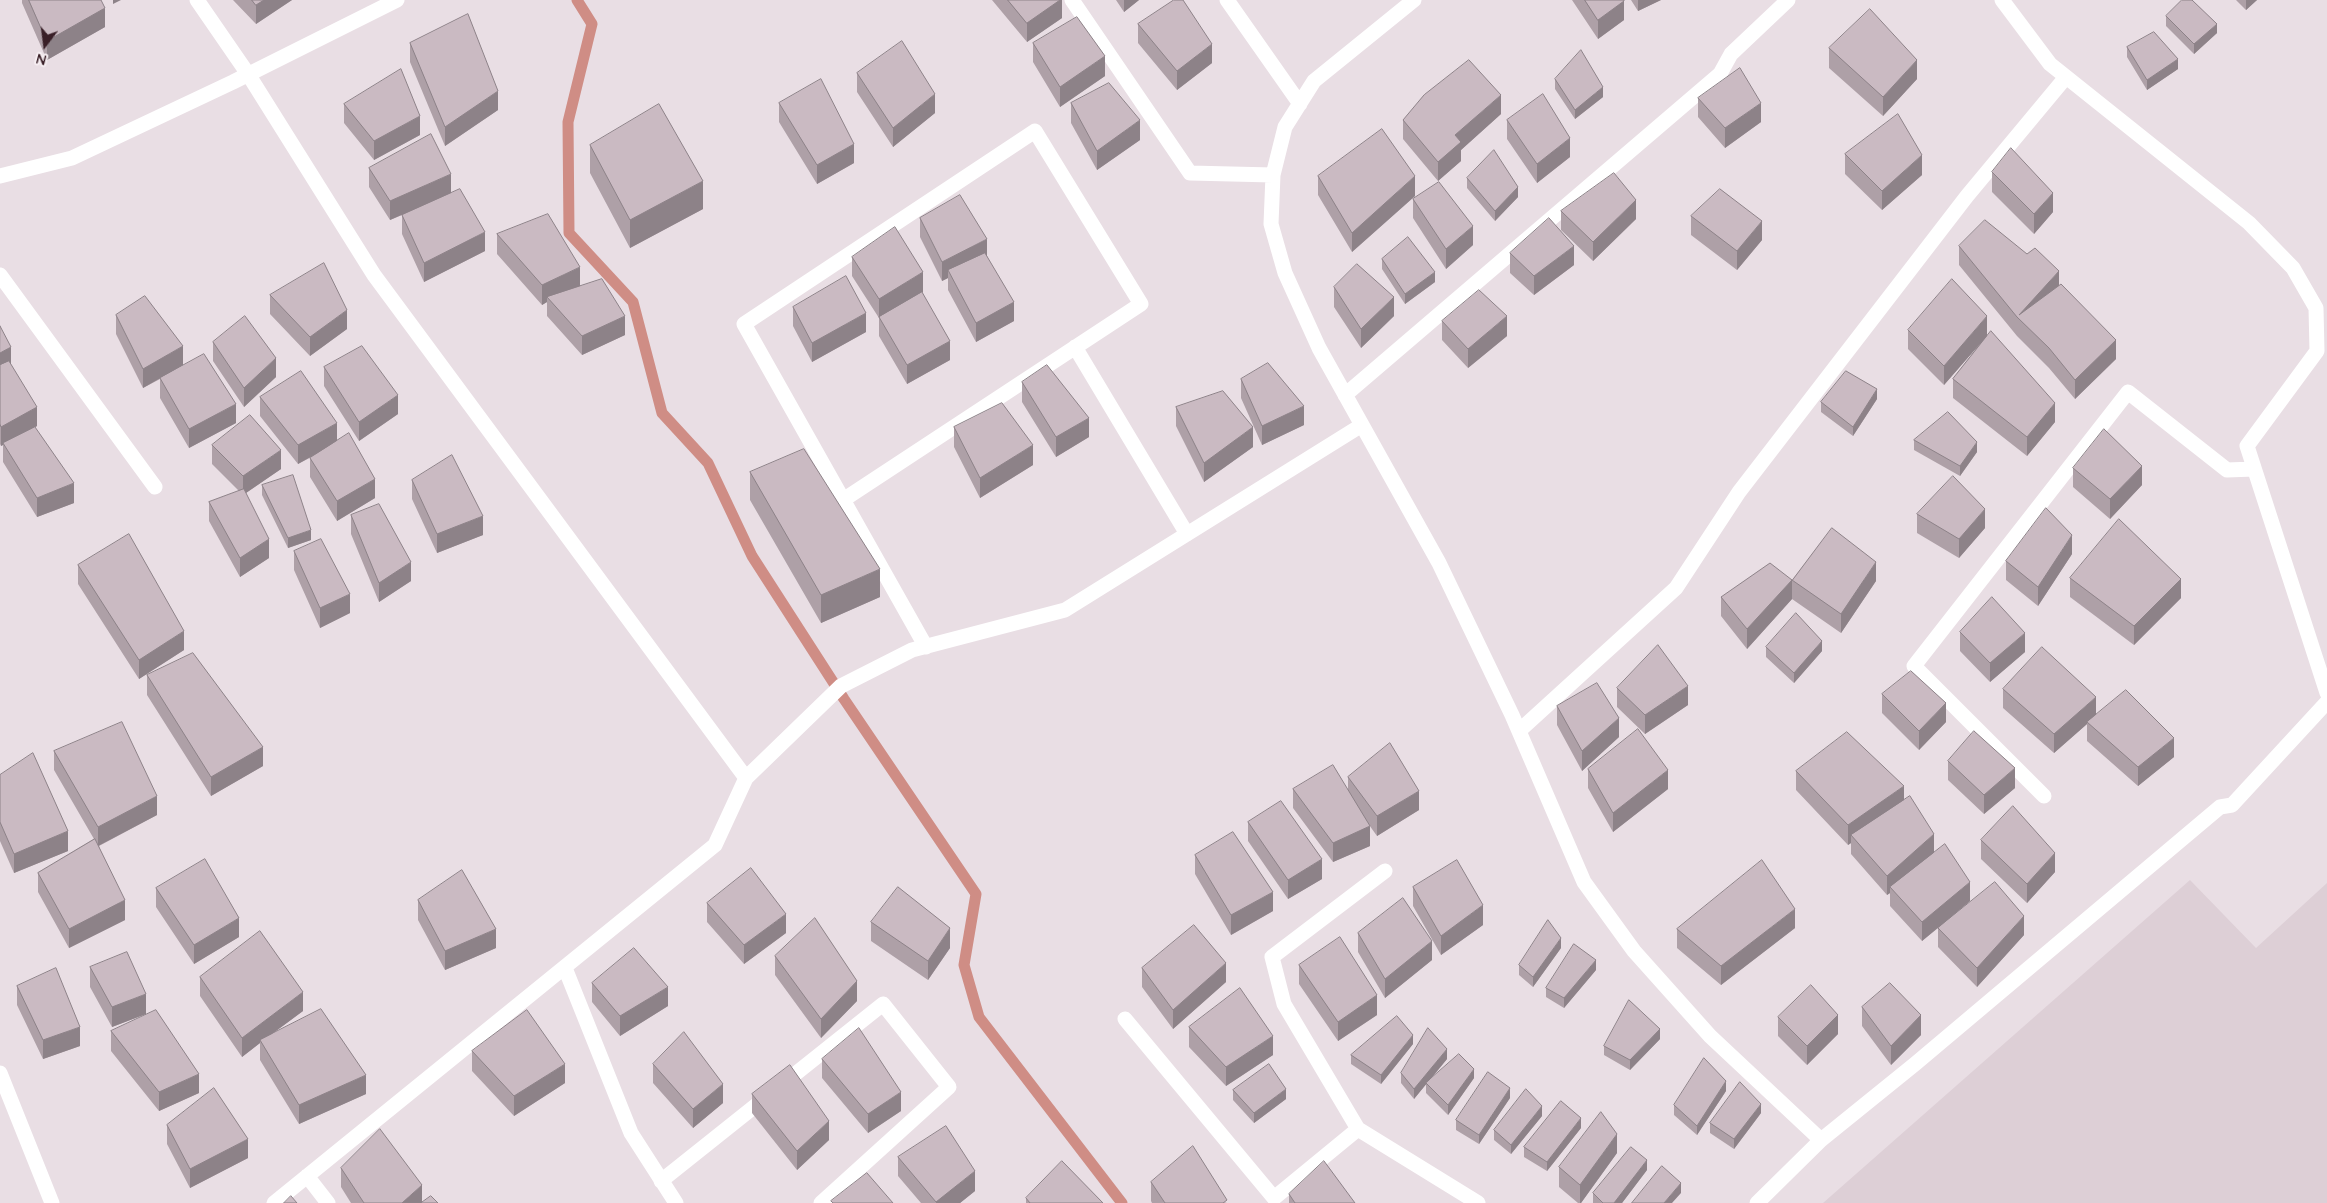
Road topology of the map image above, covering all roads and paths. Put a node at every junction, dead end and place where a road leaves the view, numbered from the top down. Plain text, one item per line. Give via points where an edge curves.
1 (198, 0) edge
2 (397, 0) edge
3 (1072, 0) edge
4 (1227, 0) edge
5 (1414, 0) edge
6 (1788, 0) edge
7 (2002, 0) edge
8 (248, 74) junction
9 (2066, 77) junction
10 (1300, 104) junction
11 (1273, 175) junction
12 (0, 176) edge
13 (0, 275) edge
14 (1075, 347) junction
15 (1345, 395) junction
16 (1362, 426) junction
17 (2254, 469) junction
18 (155, 487) dead end
19 (843, 500) junction
20 (1188, 534) junction
21 (926, 647) junction
22 (2327, 693) edge
23 (2327, 702) edge
24 (1519, 731) junction
25 (746, 778) junction
26 (2044, 796) dead end
27 (1385, 871) dead end
28 (565, 968) junction
29 (1125, 1018) dead end
30 (0, 1073) edge
31 (1358, 1130) junction
32 (1821, 1140) junction
33 (307, 1176) junction
34 (661, 1181) junction
35 (52, 1203) edge
36 (274, 1203) edge
37 (328, 1203) edge
38 (676, 1203) edge
39 (821, 1203) edge
40 (1478, 1203) edge
41 (1757, 1203) edge

1 - 8 street
2 - 8 street
3 - 11 street via 1190,173
4 - 10 street
5 - 10 street via 1314,81
6 - 15 street via 1731,54 1720,74
7 - 9 street via 2050,64
8 - 12 street via 72,158
8 - 25 street via 374,275
9 - 17 street via 2249,223 2293,268 2316,308 2317,351 2247,446
9 - 24 street via 1968,196 1739,492 1676,588
10 - 11 street via 1285,127
11 - 15 street via 1271,224 1285,273 1319,348
13 - 18 street
14 - 19 street
14 - 19 street via 1142,304 1035,131 744,324
14 - 20 street
15 - 16 street
16 - 20 street
16 - 24 street via 1439,563
17 - 22 street
17 - 26 street via 2227,470 2128,392 1914,666
19 - 21 street
20 - 21 street via 1065,610
21 - 25 street via 912,650 841,686
23 - 32 street via 2232,805 2220,808
24 - 32 street via 1584,882 1634,951 1710,1036
25 - 28 street via 715,845
27 - 31 street via 1272,957 1284,1004
28 - 33 street
28 - 34 street via 631,1133
29 - 31 street via 1274,1198
30 - 35 street
31 - 40 street
32 - 41 street
33 - 36 street
33 - 37 street
34 - 38 street
34 - 39 street via 883,1004 949,1087

